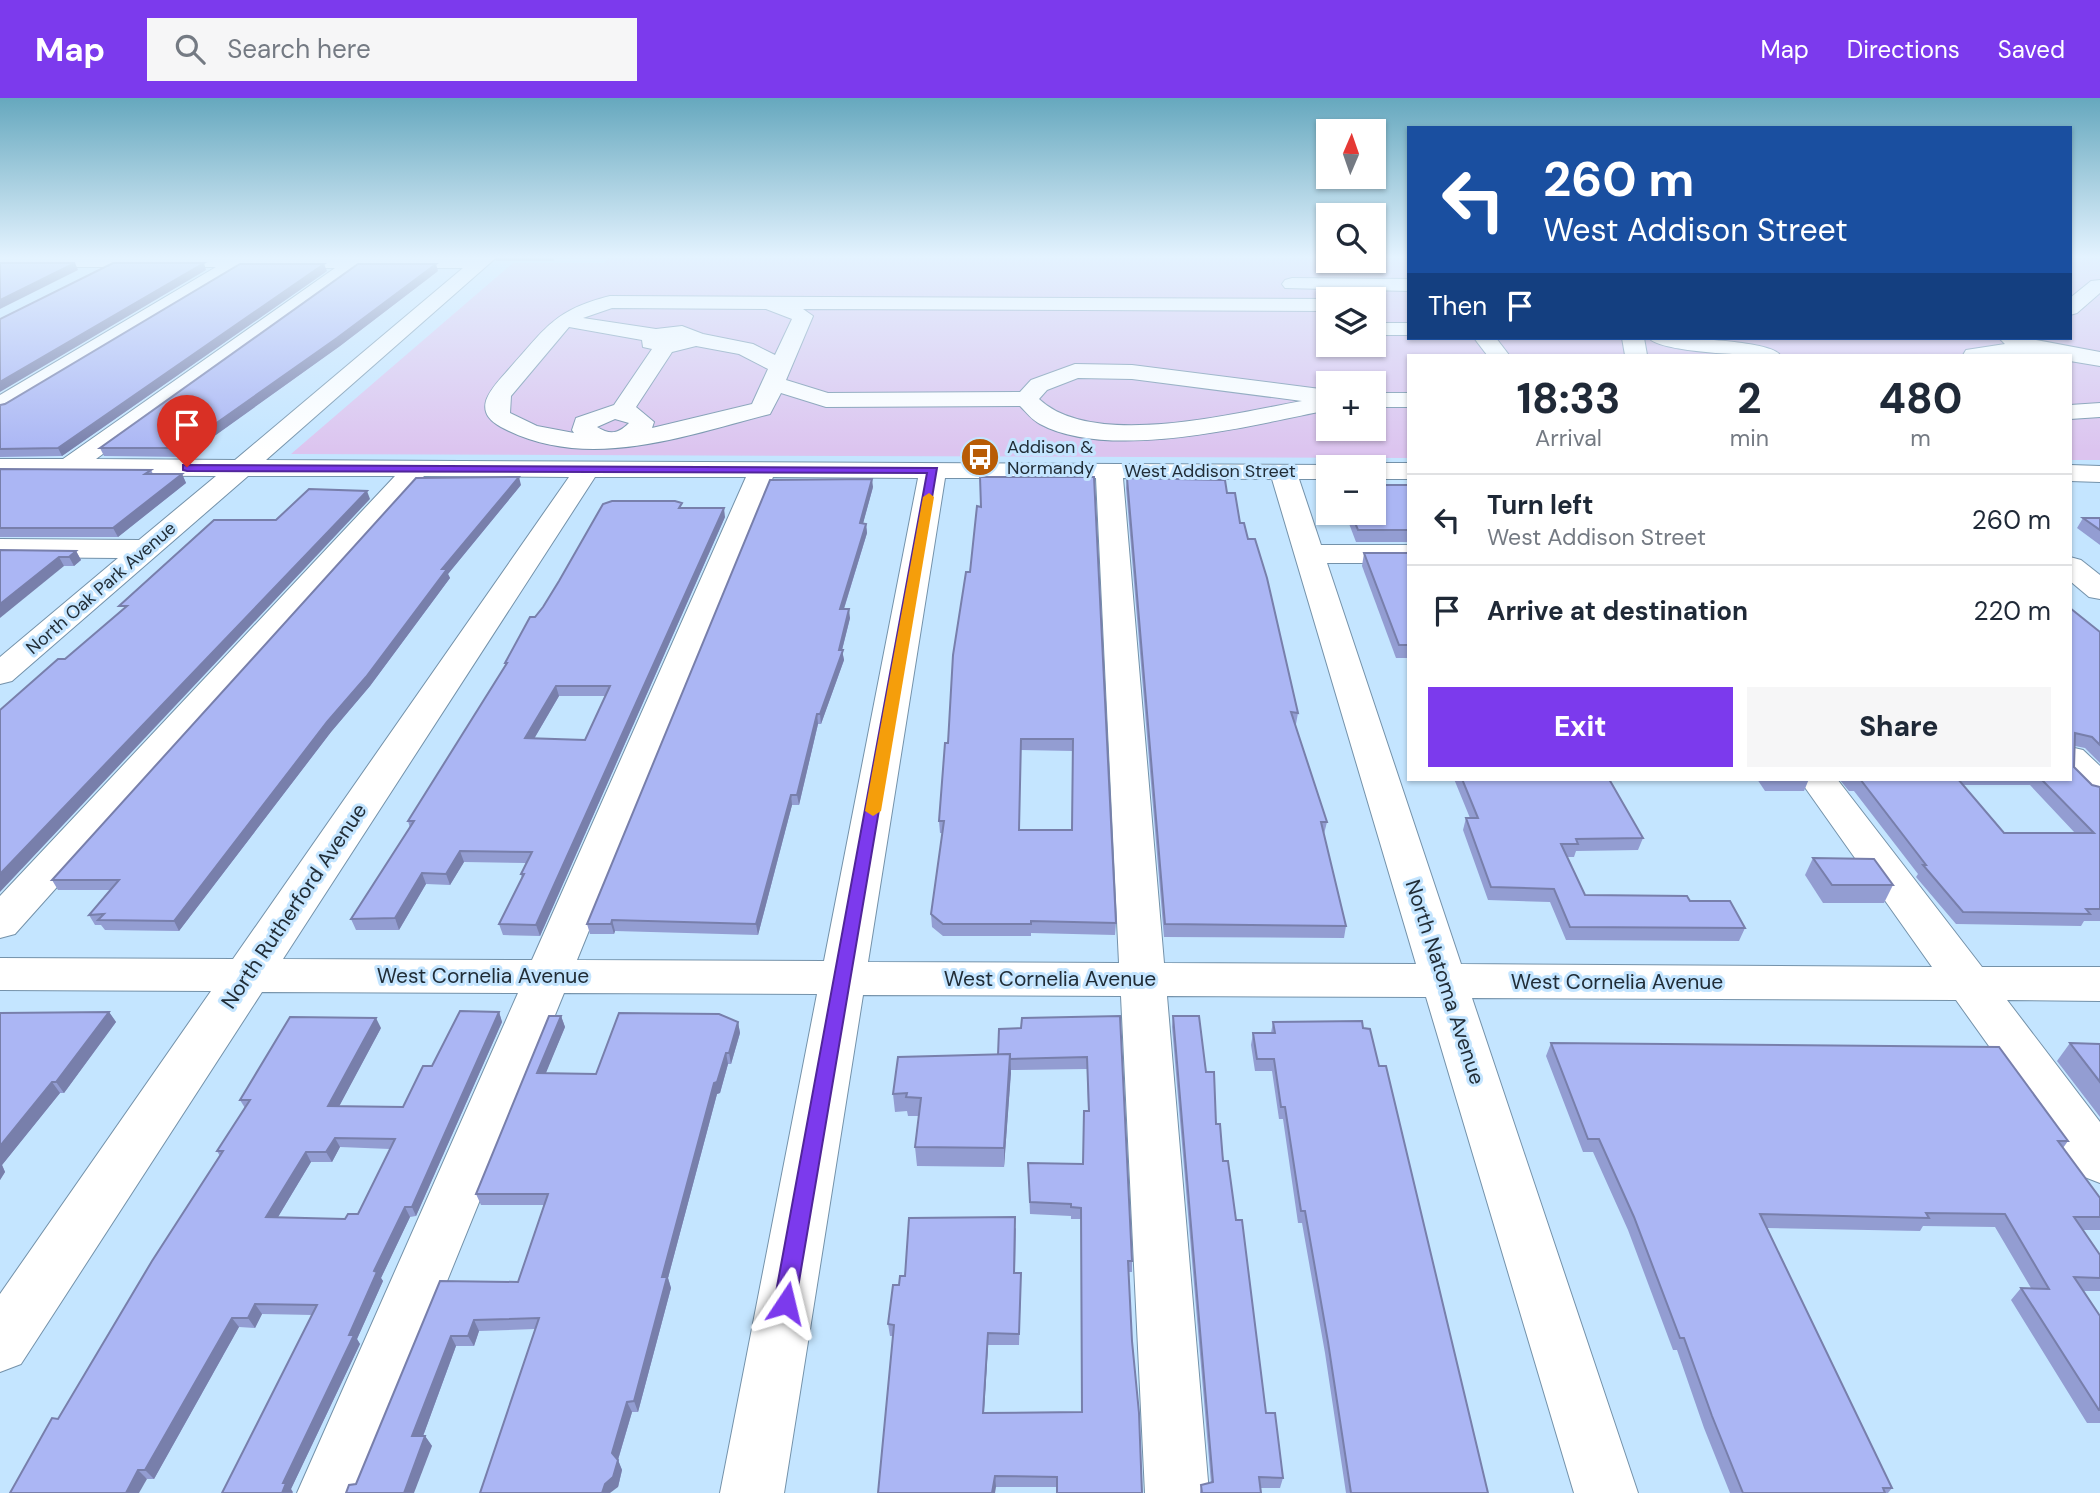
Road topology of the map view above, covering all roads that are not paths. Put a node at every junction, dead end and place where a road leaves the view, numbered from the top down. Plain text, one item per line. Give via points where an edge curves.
1 (140, 321) edge
2 (273, 321) edge
3 (413, 321) edge
4 (564, 321) edge
5 (570, 321) edge
6 (684, 321) edge
7 (801, 321) edge
8 (997, 321) edge
9 (1108, 321) edge
10 (1228, 321) edge
11 (997, 326) dead end
12 (1109, 327) dead end
13 (1231, 328) dead end
14 (602, 329) junction
15 (1386, 329) edge
16 (1407, 329) edge
17 (549, 338) junction
18 (672, 338) junction
19 (1487, 340) edge
20 (1673, 340) edge
21 (2019, 343) edge
22 (2095, 347) edge
23 (1497, 354) edge
24 (1763, 354) edge
25 (1978, 354) edge
26 (777, 375) junction
27 (1316, 398) edge
28 (1026, 399) junction
29 (826, 400) junction
30 (1386, 400) edge
31 (1407, 400) edge
32 (1316, 402) edge
33 (0, 405) edge
34 (762, 410) junction
35 (2100, 410) edge
36 (622, 411) junction
37 (2072, 412) edge
38 (599, 455) junction
39 (0, 467) edge
40 (69, 467) junction
41 (242, 468) junction
42 (417, 468) junction
43 (763, 469) junction
44 (933, 470) junction
45 (1109, 470) junction
46 (1283, 471) junction
47 (1316, 471) edge
48 (1386, 471) edge
49 (1407, 471) edge
50 (2072, 473) edge
51 (2100, 474) edge
52 (0, 548) edge
53 (147, 549) junction
54 (1309, 554) junction
55 (1407, 554) edge
56 (2072, 568) edge
57 (2100, 590) edge
58 (0, 674) edge
59 (2072, 760) edge
60 (1819, 781) edge
61 (2100, 787) edge
62 (0, 923) edge
63 (0, 974) edge
64 (248, 975) junction
65 (548, 976) junction
66 (843, 978) junction
67 (1143, 980) junction
68 (1444, 981) junction
69 (1969, 984) junction
70 (2100, 984) edge
71 (2100, 1161) edge
72 (0, 1344) edge
73 (329, 1493) edge
74 (752, 1493) edge
75 (1177, 1493) edge
76 (1606, 1493) edge

1 - 33 street
2 - 40 street
3 - 41 street, North Oak Park Avenue
4 - 17 street
5 - 14 street
6 - 18 street
7 - 26 street
8 - 11 street
9 - 12 street
10 - 13 street
14 - 17 street
14 - 18 street
15 - 16 street
17 - 38 street via 499,395 498,416 519,430 565,440
18 - 26 street via 745,349
18 - 36 street
19 - 23 street
20 - 24 street
21 - 22 street
21 - 25 street
26 - 29 street
26 - 34 street
27 - 28 street via 1132,372 1074,371 1039,385
28 - 29 street
28 - 32 street via 1049,420 1109,435 1203,424
29 - 34 street
30 - 31 street
34 - 38 street
35 - 37 street
36 - 38 street via 584,423
36 - 38 street, North Rutherford Avenue via 636,415 642,422 640,428
38 - 42 street, West Addison Street
38 - 43 street, West Addison Street
38 - 64 street, North Rutherford Avenue
39 - 40 street, West Addison Street
40 - 41 street, West Addison Street
41 - 42 street, West Addison Street
41 - 53 street, North Oak Park Avenue
42 - 62 street
43 - 44 street, West Addison Street
43 - 65 street
44 - 45 street, West Addison Street
44 - 66 street
45 - 46 street, West Addison Street
45 - 67 street
46 - 47 street, West Addison Street
46 - 54 street, North Natoma Avenue
48 - 49 street
50 - 51 street
52 - 53 street
53 - 58 street, North Oak Park Avenue
54 - 55 street
54 - 68 street, North Natoma Avenue
56 - 57 street
59 - 61 street
60 - 69 street
63 - 64 street, West Cornelia Avenue
64 - 65 street, West Cornelia Avenue
64 - 72 street, North Rutherford Avenue
65 - 66 street, West Cornelia Avenue
65 - 73 street
66 - 67 street, West Cornelia Avenue
66 - 74 street
67 - 68 street, West Cornelia Avenue
67 - 75 street
68 - 69 street, West Cornelia Avenue
68 - 76 street, North Natoma Avenue
69 - 70 street, West Cornelia Avenue
69 - 71 street

